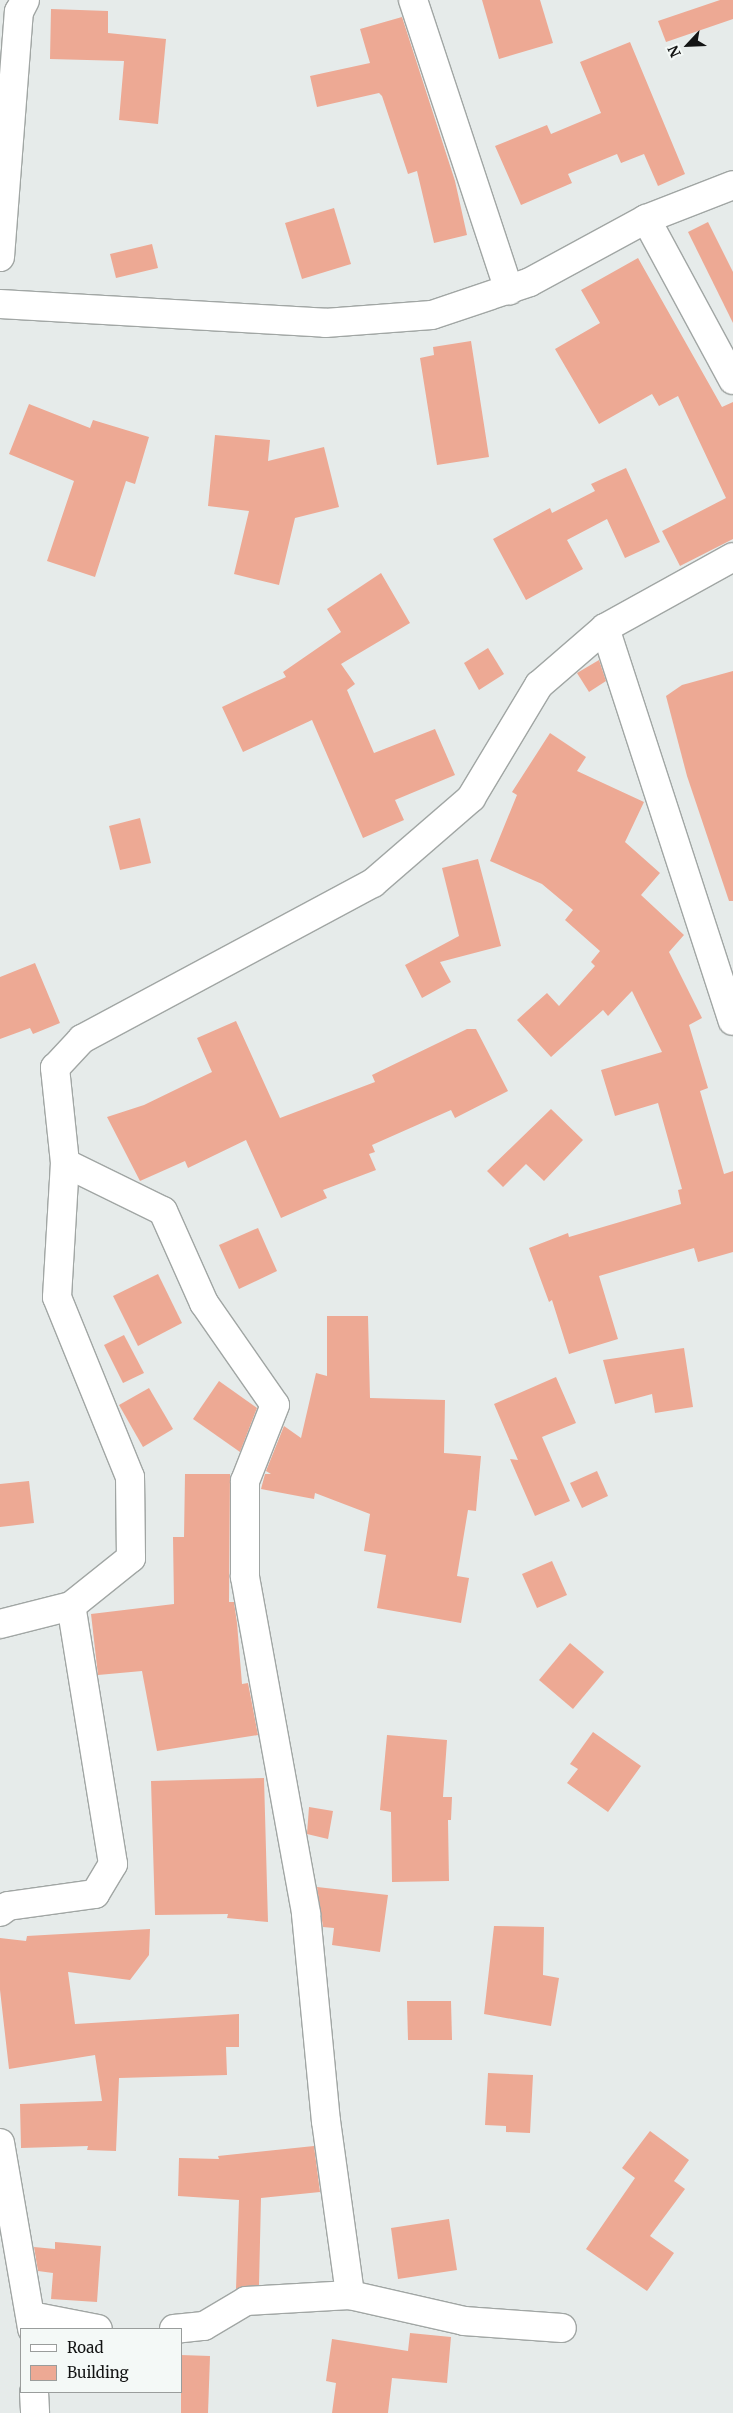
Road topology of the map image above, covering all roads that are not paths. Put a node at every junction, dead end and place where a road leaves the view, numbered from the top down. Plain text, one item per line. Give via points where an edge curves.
1 (25, 0) edge
2 (414, 0) edge
3 (733, 185) edge
4 (646, 219) junction
5 (0, 257) edge
6 (509, 291) junction
7 (0, 304) edge
8 (733, 380) edge
9 (733, 557) edge
10 (605, 628) junction
11 (733, 1021) edge
12 (65, 1163) junction
13 (71, 1606) junction
14 (0, 1624) edge
15 (0, 1912) edge
16 (0, 2143) edge
17 (350, 2295) junction
18 (32, 2323) edge
19 (87, 2328) edge
20 (182, 2328) edge
21 (562, 2328) dead end
22 (34, 2393) edge
23 (35, 2413) edge

1 - 5 street via 19,12
2 - 6 street
3 - 4 street
4 - 6 street
4 - 8 street
6 - 7 street via 432,315 325,323
9 - 10 street
10 - 11 street
10 - 12 street via 538,684 471,798 373,883 82,1039 55,1068
12 - 13 street via 57,1297 130,1477 131,1558
12 - 17 street via 163,1211 204,1304 275,1405 245,1481 245,1577 306,1914 326,2121
13 - 14 street
13 - 15 street via 113,1864 95,1894 8,1906
16 - 18 street
17 - 20 street via 246,2301 204,2326
17 - 21 street via 464,2321
18 - 19 street
22 - 23 street

